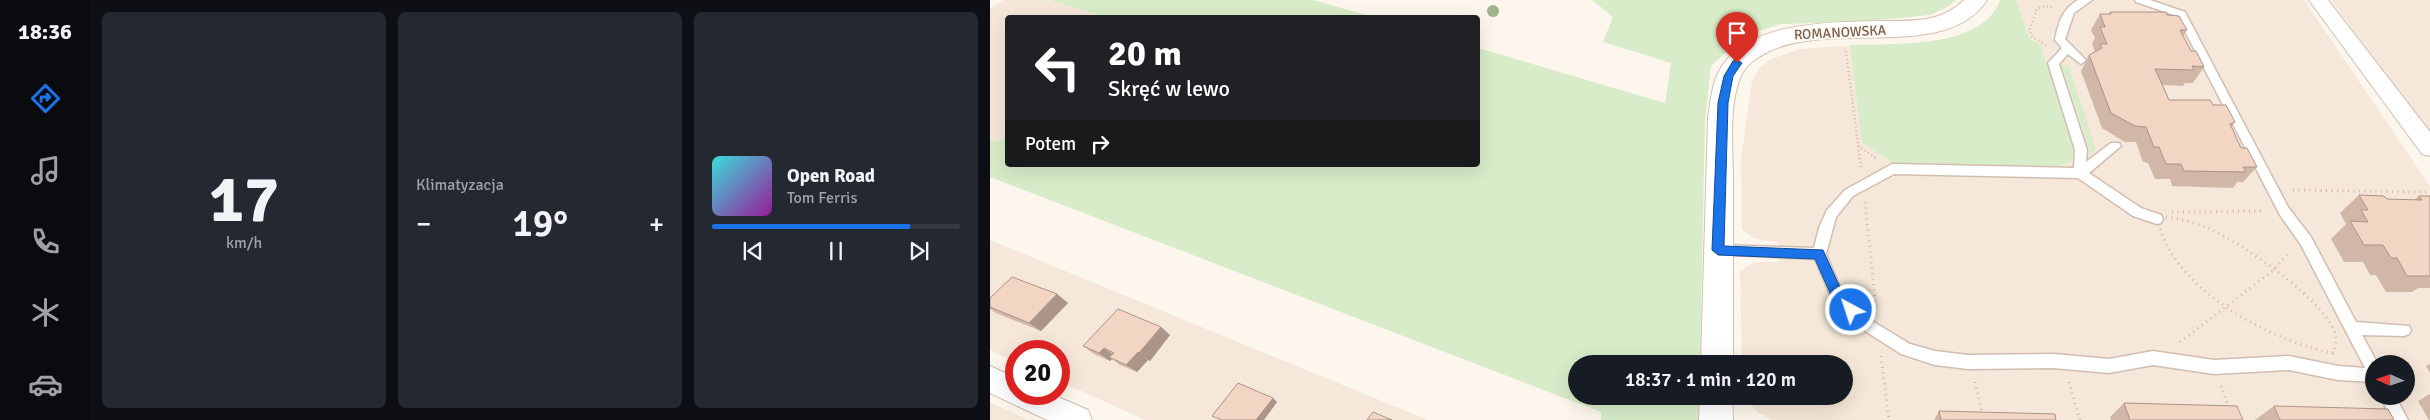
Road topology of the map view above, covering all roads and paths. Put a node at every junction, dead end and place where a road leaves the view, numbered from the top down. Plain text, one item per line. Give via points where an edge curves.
1 (1976, 0) edge
2 (2087, 0) edge
3 (2140, 0) edge
4 (2318, 0) edge
5 (1846, 46) dead end
6 (2068, 48) junction
7 (2081, 60) dead end
8 (2115, 146) dead end
9 (2430, 148) edge
10 (2080, 173) junction
11 (1863, 184) junction
12 (2274, 190) junction
13 (2430, 192) edge
14 (2284, 211) junction
15 (2137, 212) junction
16 (2157, 219) junction
17 (2306, 241) junction
18 (1718, 250) junction
19 (1819, 254) junction
20 (2275, 269) junction
21 (2226, 305) junction
22 (2352, 328) junction
23 (2404, 330) dead end
24 (1878, 334) junction
25 (1717, 355) edge
26 (2366, 355) edge
27 (2165, 360) junction
28 (1971, 362) junction
29 (2064, 362) junction
30 (2214, 367) junction
31 (2365, 374) edge
32 (990, 379) edge
33 (1005, 386) edge
34 (1045, 405) edge
35 (1716, 405) edge
36 (2392, 405) edge
37 (2231, 411) edge
38 (1078, 420) edge
39 (1716, 420) edge
40 (1889, 420) edge
41 (1984, 420) edge
42 (2080, 420) edge
43 (2400, 420) edge

1 - 18 street, ROMANOWSKA via 1961,16 1939,25 1796,34 1769,41 1741,58 1728,76 1723,103
2 - 6 lane via 2077,3 2066,13 2060,40
3 - 12 lane via 2181,14
4 - 9 street
5 - 11 path
6 - 7 lane
6 - 10 lane via 2053,63 2081,150
8 - 10 lane
10 - 11 lane via 1892,169
10 - 15 lane
11 - 19 lane via 1849,193 1831,214
11 - 24 path
12 - 13 path
12 - 14 lane
14 - 15 path
14 - 17 lane
15 - 16 lane
16 - 20 path via 2175,218 2217,232
16 - 21 path via 2164,243 2176,261
17 - 20 path via 2295,244
17 - 22 lane
18 - 19 lane
18 - 25 street, ROMANOWSKA
19 - 24 lane via 1838,298
20 - 21 path
20 - 21 path via 2315,303 2330,324 2338,340 2333,353 2297,346 2278,338
21 - 27 path via 2166,354
22 - 23 lane
22 - 26 lane
24 - 28 lane via 1906,350
24 - 40 path
27 - 29 lane via 2153,358 2109,366
27 - 30 lane
28 - 29 lane
28 - 41 path
29 - 42 path
30 - 31 lane via 2289,363 2338,373
30 - 37 path
32 - 33 street
34 - 38 street
35 - 39 street
36 - 43 lane

